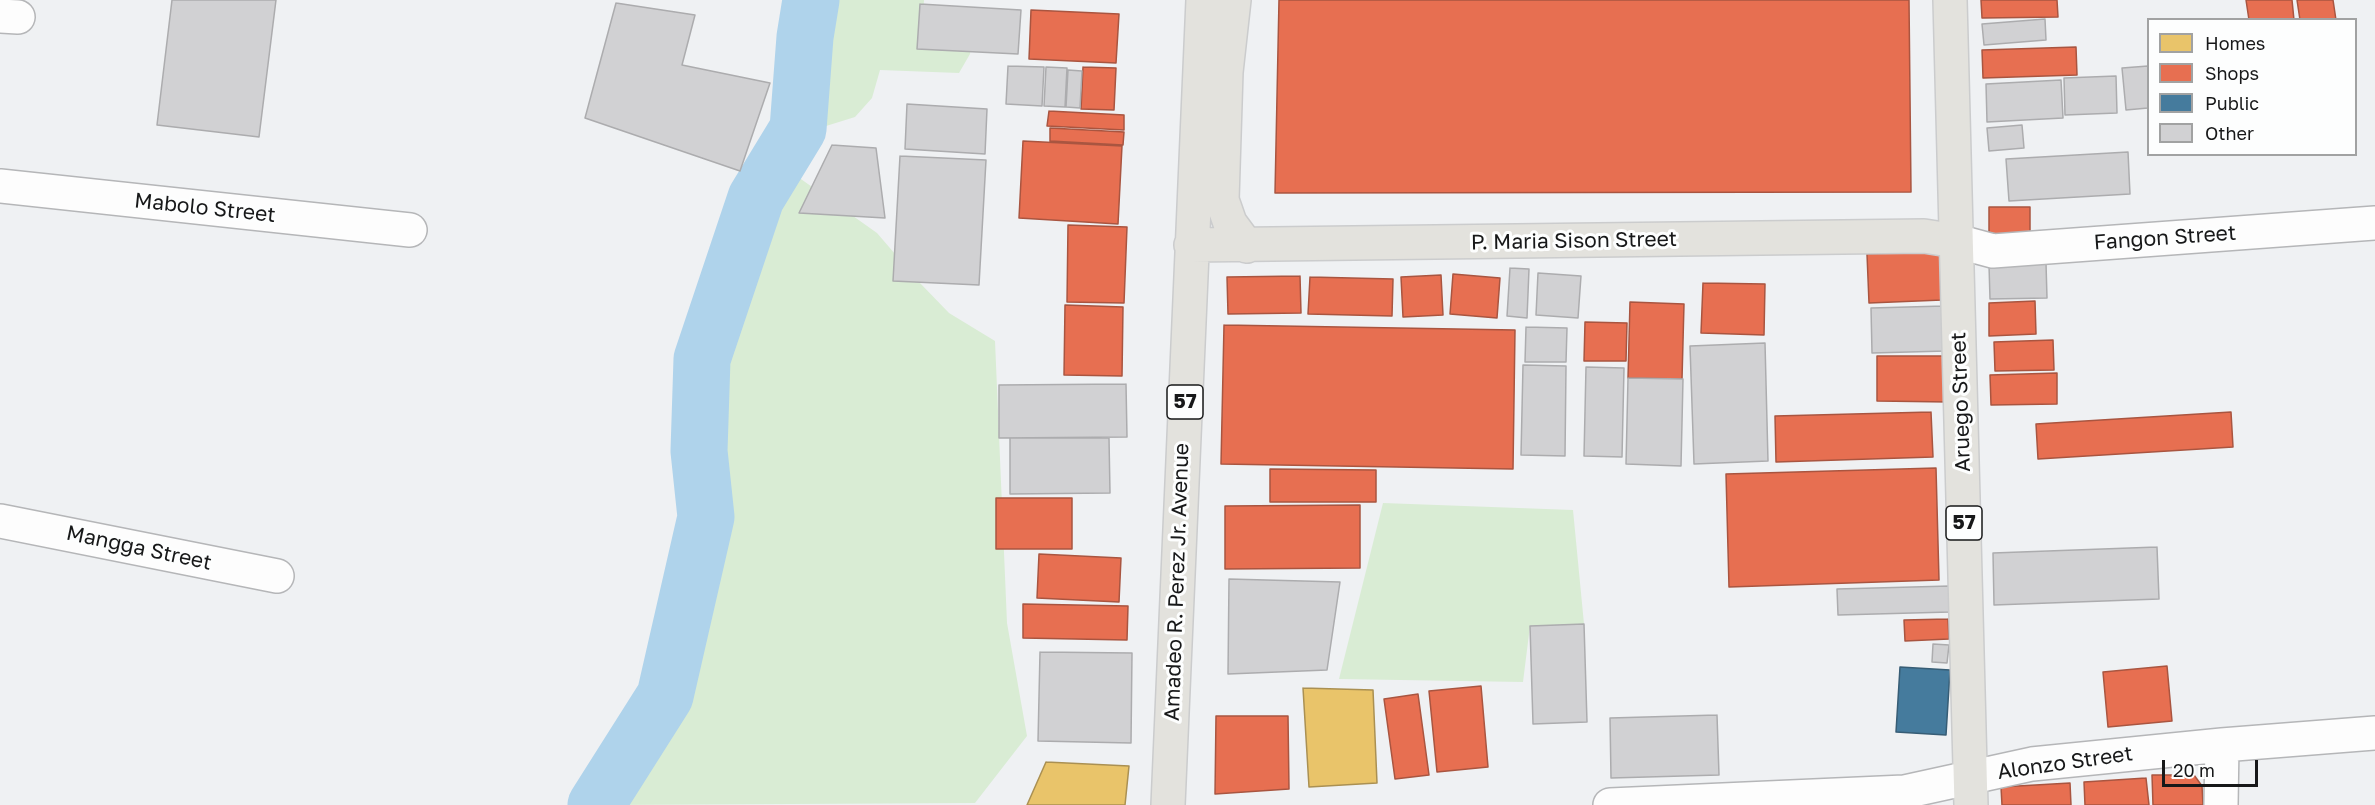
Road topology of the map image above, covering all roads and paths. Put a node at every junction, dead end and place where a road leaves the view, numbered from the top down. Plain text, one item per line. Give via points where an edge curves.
1 (1203, 0) edge
2 (1234, 0) edge
3 (1950, 0) edge
4 (0, 186) edge
5 (2375, 223) edge
6 (410, 230) dead end
7 (1956, 241) junction
8 (1191, 245) junction
9 (1247, 246) junction
10 (0, 521) edge
11 (277, 576) dead end
12 (2375, 733) edge
13 (2222, 745) junction
14 (1971, 791) edge
15 (1167, 805) edge
16 (1610, 805) edge
17 (2221, 805) edge

1 - 8 main road, Amadeo R. Perez Jr. Avenue / 57
2 - 9 main road via 1226,72 1222,200 1230,223
3 - 7 main road, Aruego Street / 57
4 - 6 street, Mabolo Street
5 - 7 street, Fangon Street via 1993,251
7 - 9 main road, P. Maria Sison Street via 1924,236
7 - 14 main road, Aruego Street / 57
8 - 9 main road, P. Maria Sison Street
8 - 15 main road, Amadeo R. Perez Jr. Avenue / 57
10 - 11 street, Mangga Street
12 - 13 street, Alonzo Street
13 - 14 street, Alonzo Street via 2032,764
13 - 17 street
14 - 16 street, Alonzo Street

